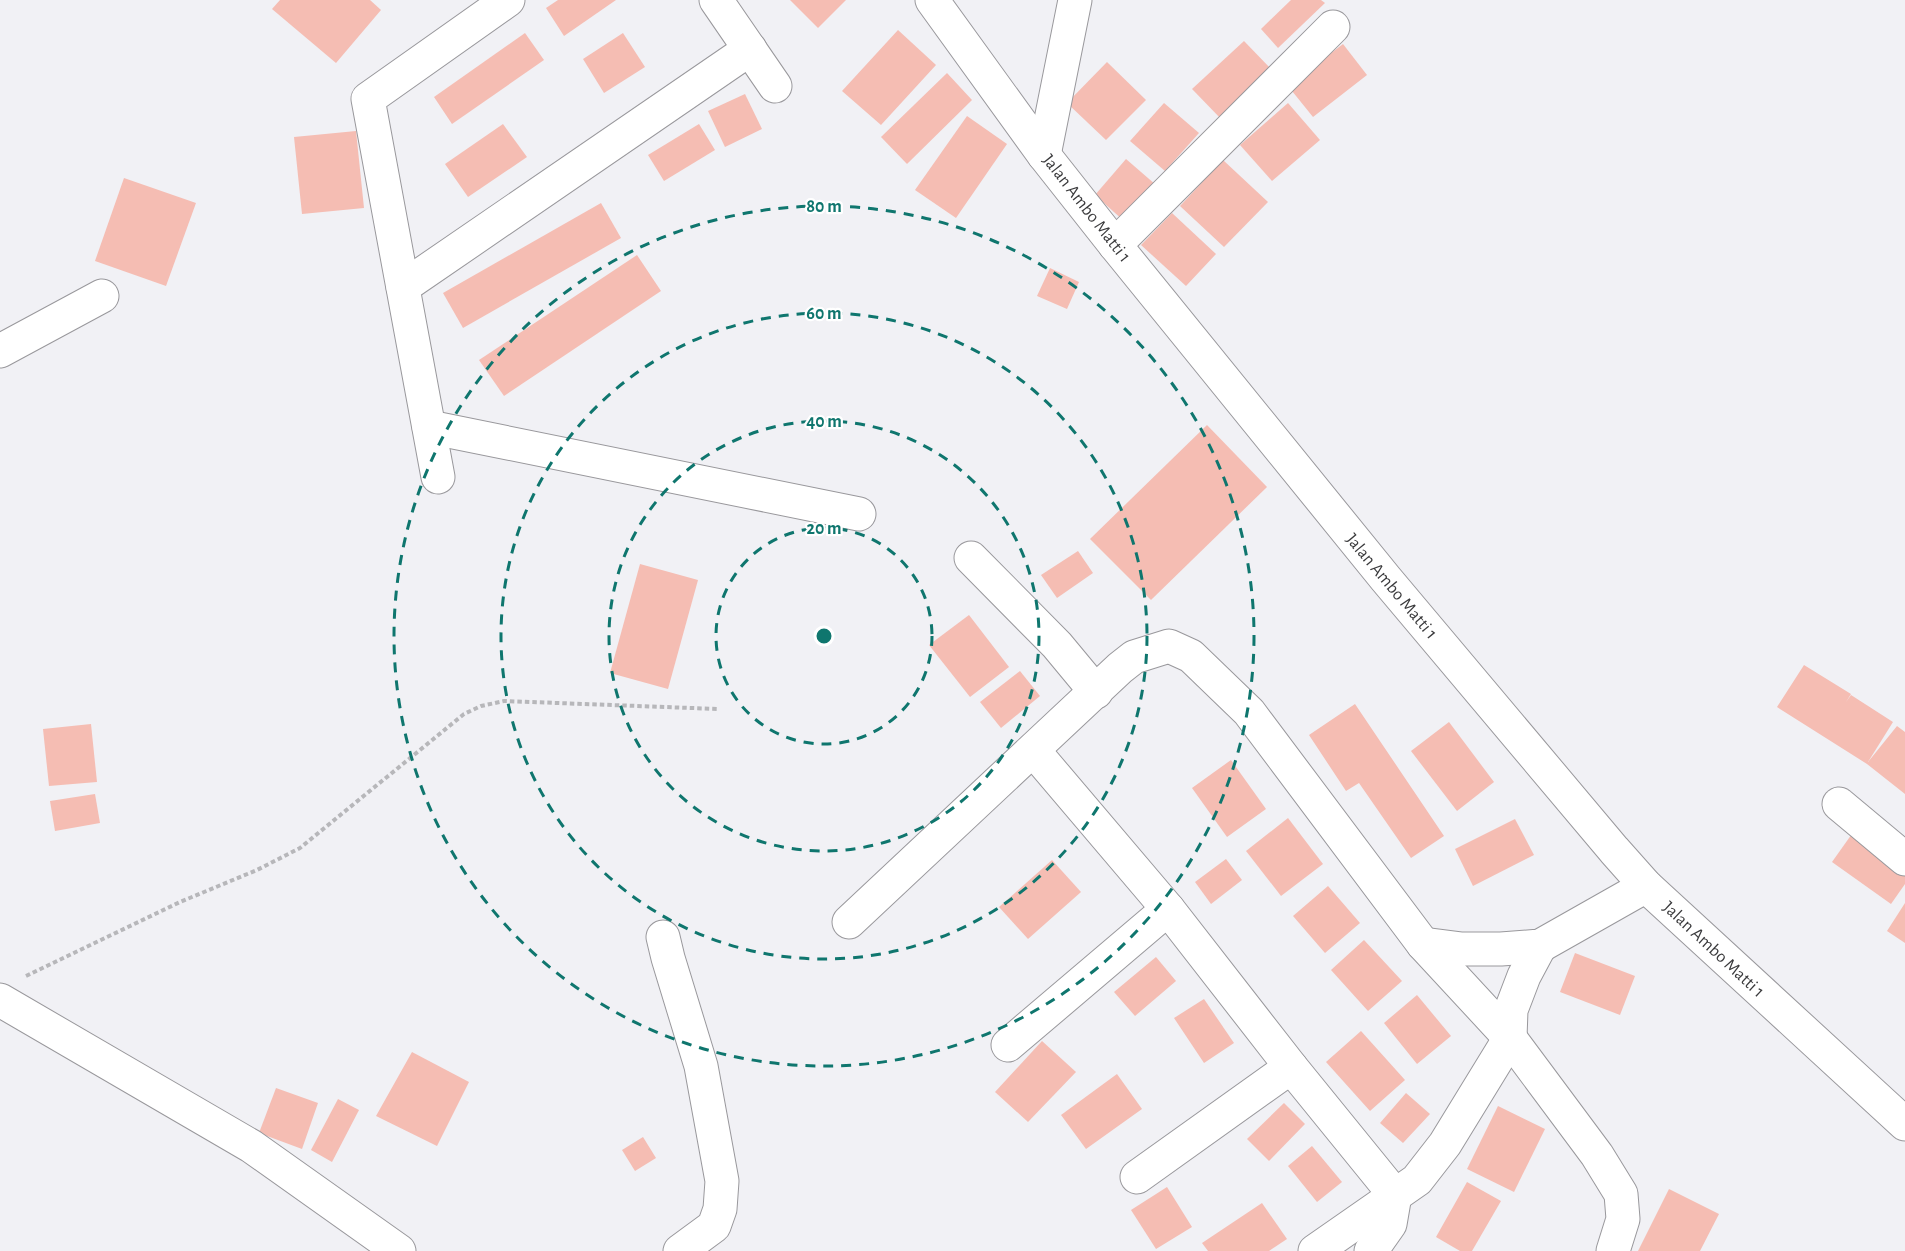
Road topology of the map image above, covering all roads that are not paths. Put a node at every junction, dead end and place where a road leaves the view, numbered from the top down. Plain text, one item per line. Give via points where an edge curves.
1 (508, 0) edge
2 (716, 0) edge
3 (932, 0) edge
4 (1075, 0) edge
5 (1333, 27) dead end
6 (750, 49) junction
7 (775, 86) dead end
8 (1044, 155) junction
9 (1115, 245) junction
10 (403, 287) junction
11 (102, 296) dead end
12 (0, 351) edge
13 (429, 427) junction
14 (438, 477) dead end
15 (859, 514) dead end
16 (971, 558) dead end
17 (1096, 692) junction
18 (1033, 750) junction
19 (1839, 804) dead end
20 (1905, 859) edge
21 (1646, 886) junction
22 (1168, 909) junction
23 (849, 922) dead end
24 (663, 937) dead end
25 (1423, 944) junction
26 (1540, 946) junction
27 (11, 989) edge
28 (1510, 1038) junction
29 (1008, 1045) dead end
30 (1291, 1067) junction
31 (1905, 1124) edge
32 (1137, 1177) dead end
33 (1395, 1195) junction
34 (399, 1251) edge
35 (680, 1251) edge
36 (1315, 1251) edge
37 (1371, 1251) edge
38 (1613, 1251) edge

1 - 10 street via 368,99
2 - 6 street
3 - 8 street, Jalan Ambo Matti 1
4 - 8 street
5 - 9 street
6 - 7 street
6 - 10 street
8 - 9 street, Jalan Ambo Matti 1
9 - 21 street, Jalan Ambo Matti 1 via 1386,579
10 - 13 street
11 - 12 street
13 - 14 street
13 - 15 street
16 - 17 street via 1057,645
17 - 18 street
17 - 25 street via 1134,657 1169,646 1191,656 1249,712
18 - 22 street
18 - 23 street
19 - 20 street
21 - 26 street
21 - 31 street, Jalan Ambo Matti 1
22 - 29 street
22 - 30 street
24 - 35 street via 702,1066 722,1181 714,1226
25 - 26 street via 1462,949
25 - 28 street
26 - 28 street via 1511,1010
27 - 34 street via 251,1146
28 - 33 street via 1445,1144 1417,1180
28 - 38 street via 1597,1155 1621,1194 1623,1219
30 - 32 street
30 - 33 street
33 - 36 street
33 - 37 street via 1390,1224

